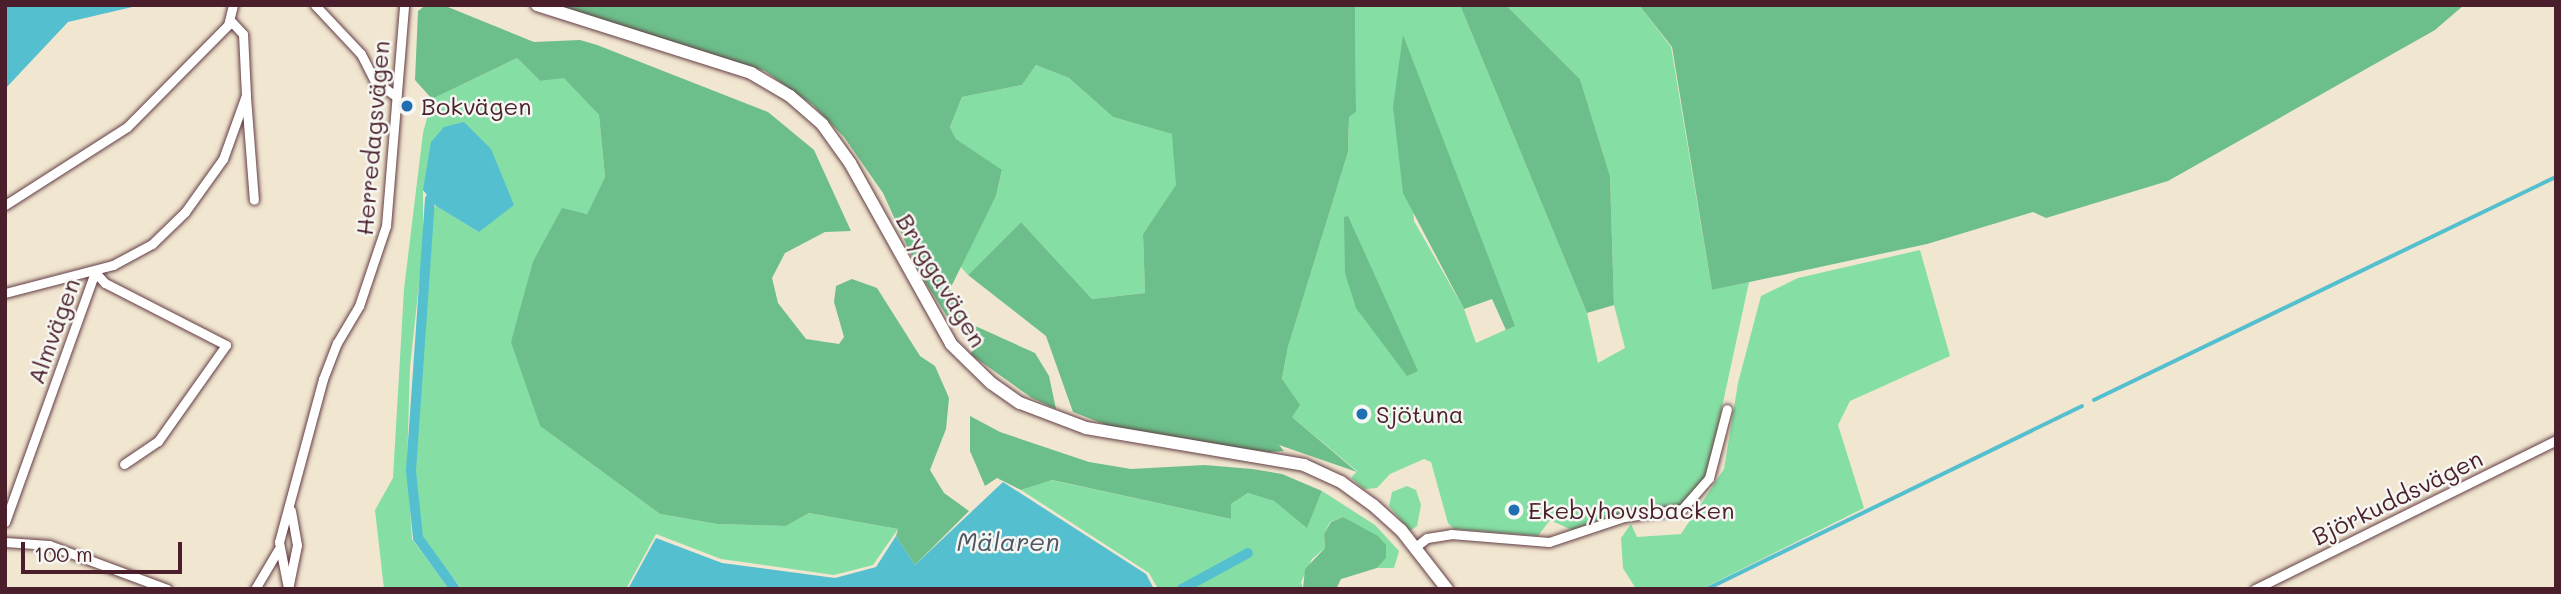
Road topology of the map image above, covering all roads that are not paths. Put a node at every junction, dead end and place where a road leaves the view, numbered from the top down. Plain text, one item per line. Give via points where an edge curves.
1 (233, 5) edge
2 (315, 5) edge
3 (404, 5) edge
4 (537, 5) edge
5 (230, 20) junction
6 (246, 95) junction
7 (397, 96) junction
8 (254, 200) dead end
9 (5, 205) edge
10 (95, 272) junction
11 (5, 293) edge
12 (1727, 408) dead end
13 (2556, 440) edge
14 (124, 464) dead end
15 (291, 509) junction
16 (5, 522) edge
17 (5, 542) edge
18 (1414, 548) junction
19 (278, 550) junction
20 (288, 588) edge
21 (167, 589) edge
22 (255, 589) edge
23 (1447, 589) edge
24 (2255, 589) edge

1 - 5 street
2 - 7 street via 361,54 375,81
3 - 7 street, Herredagsvägen
4 - 18 main road, Bryggavägen via 751,73 790,96 822,124 850,163 951,345 991,383 1020,402 1086,428 1304,465 1341,482 1373,505
5 - 6 street via 243,33 246,47
5 - 9 street via 127,127
6 - 8 street
6 - 10 street via 223,159 185,212 152,244
7 - 15 street, Herredagsvägen via 381,251 326,370
10 - 11 street
10 - 14 street via 106,283 226,345 158,441
10 - 16 street, Almvägen
12 - 18 street via 1709,478 1682,509 1624,517 1549,542 1451,534 1427,538
13 - 24 street, Björkuddsvägen
15 - 19 street, Herredagsvägen
15 - 20 street, Herredagsvägen via 297,545
17 - 21 street via 50,545
18 - 23 main road, Bryggavägen
19 - 20 street, Herredagsvägen
19 - 22 street

